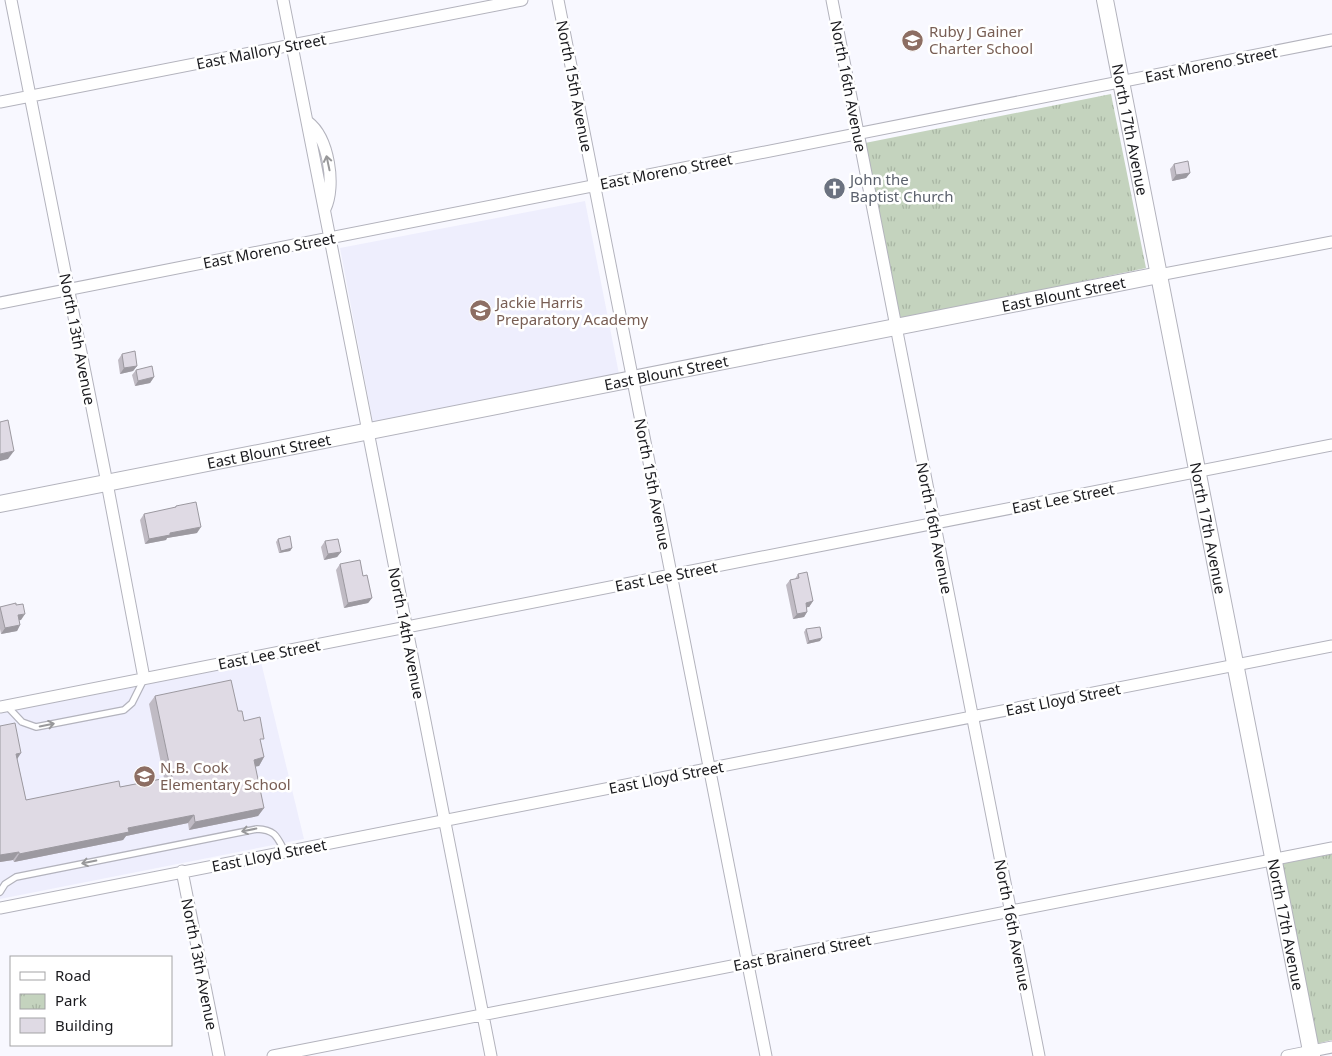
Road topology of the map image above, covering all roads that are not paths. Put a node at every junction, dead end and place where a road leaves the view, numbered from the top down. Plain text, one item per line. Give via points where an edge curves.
1 (11, 0) edge
2 (283, 0) edge
3 (522, 0) edge
4 (558, 0) edge
5 (832, 0) edge
6 (1104, 0) edge
7 (1332, 40) edge
8 (292, 45) junction
9 (1121, 82) junction
10 (30, 96) junction
11 (0, 102) edge
12 (858, 134) junction
13 (594, 186) junction
14 (329, 238) junction
15 (1332, 242) edge
16 (1159, 276) junction
17 (68, 289) junction
18 (0, 303) edge
19 (896, 327) junction
20 (632, 379) junction
21 (368, 432) junction
22 (1332, 445) edge
23 (1197, 471) junction
24 (107, 483) junction
25 (0, 504) edge
26 (934, 523) junction
27 (671, 575) junction
28 (406, 627) junction
29 (1332, 646) edge
30 (1236, 665) junction
31 (144, 678) junction
32 (3, 706) edge
33 (972, 717) junction
34 (709, 769) junction
35 (444, 821) junction
36 (1332, 848) edge
37 (285, 852) junction
38 (1274, 860) junction
39 (182, 872) junction
40 (0, 892) edge
41 (0, 908) edge
42 (1010, 911) junction
43 (748, 963) junction
44 (482, 1015) junction
45 (1332, 1047) edge
46 (1312, 1054) edge
47 (219, 1056) edge
48 (273, 1056) edge
49 (491, 1056) edge
50 (766, 1056) edge
51 (1039, 1056) edge
52 (1287, 1056) edge

1 - 10 street, North 13th Avenue
2 - 8 street, North 14th Avenue
3 - 8 street, East Mallory Street
4 - 13 street, North 15th Avenue
5 - 12 street, North 16th Avenue
6 - 9 street, North 17th Avenue
7 - 9 street, East Moreno Street
8 - 10 street, East Mallory Street
8 - 14 street, North 14th Avenue via 307,120 318,133 330,168 329,195 324,211
9 - 12 street, East Moreno Street
9 - 16 street, North 17th Avenue
10 - 11 street, East Mallory Street
10 - 17 street, North 13th Avenue
12 - 13 street, East Moreno Street
12 - 19 street, North 16th Avenue
13 - 14 street, East Moreno Street
13 - 20 street, North 15th Avenue
14 - 17 street, East Moreno Street
14 - 21 street, North 14th Avenue
15 - 16 street, East Blount Street
16 - 19 street, East Blount Street
16 - 23 street, North 17th Avenue
17 - 18 street, East Moreno Street
17 - 24 street, North 13th Avenue
19 - 20 street, East Blount Street
19 - 26 street, North 16th Avenue
20 - 21 street, East Blount Street
20 - 27 street, North 15th Avenue
21 - 24 street, East Blount Street
21 - 28 street, North 14th Avenue
22 - 23 street, East Lee Street
23 - 26 street, East Lee Street
23 - 30 street, North 17th Avenue
24 - 25 street, East Blount Street
24 - 31 street, North 13th Avenue
26 - 27 street, East Lee Street
26 - 33 street, North 16th Avenue
27 - 28 street, East Lee Street
27 - 34 street, North 15th Avenue
28 - 31 street, East Lee Street
28 - 35 street, North 14th Avenue
29 - 30 street, East Lloyd Street
30 - 33 street, East Lloyd Street
30 - 38 street, North 17th Avenue
31 - 32 street, East Lee Street
32 -> 31 lane via 22,722 36,727 124,710 132,704
33 - 34 street, East Lloyd Street
33 - 42 street, North 16th Avenue
34 - 35 street, East Lloyd Street
34 - 43 street, North 15th Avenue
35 - 37 street, East Lloyd Street
35 - 44 street, North 14th Avenue
36 - 38 street, East Brainerd Street
37 - 39 street, East Lloyd Street
37 -> 40 lane via 277,836 268,830 257,829 16,877
38 - 42 street, East Brainerd Street
38 - 46 street, North 17th Avenue
39 - 41 street, East Lloyd Street
39 - 47 street, North 13th Avenue
42 - 43 street, East Brainerd Street
42 - 51 street, North 16th Avenue
43 - 44 street, East Brainerd Street
43 - 50 street, North 15th Avenue
44 - 48 street, East Brainerd Street
44 - 49 street, North 14th Avenue
45 - 46 street
46 - 52 street

